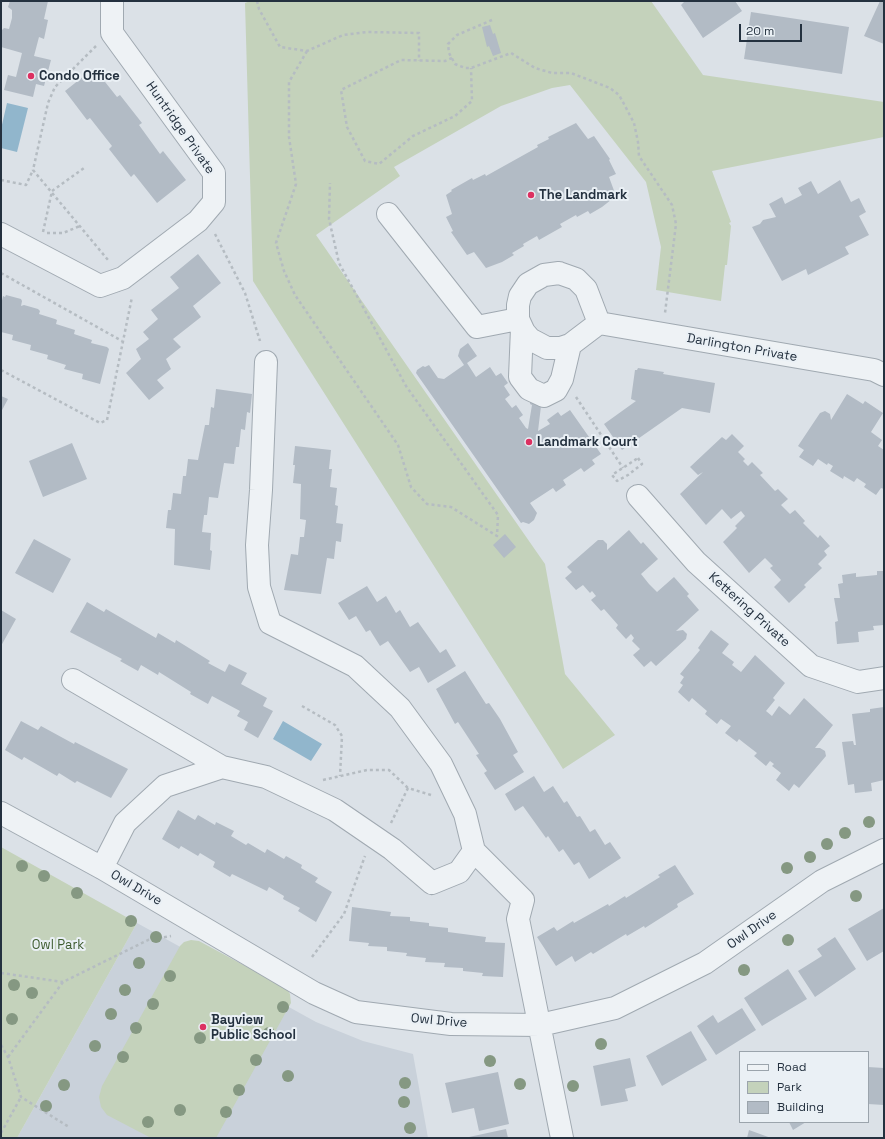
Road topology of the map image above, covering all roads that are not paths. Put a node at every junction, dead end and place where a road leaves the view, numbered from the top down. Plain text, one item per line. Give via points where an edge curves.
1 (112, 1) edge
2 (388, 214) dead end
3 (1, 234) edge
4 (520, 323) junction
5 (598, 323) junction
6 (570, 345) junction
7 (266, 362) road end
8 (884, 375) edge
9 (638, 496) dead end
10 (884, 678) edge
11 (73, 680) dead end
12 (222, 767) junction
13 (1, 813) edge
14 (884, 850) edge
15 (474, 852) junction
16 (102, 868) junction
17 (540, 1025) junction
18 (562, 1138) edge

1 - 3 street, Huntridge Private via 112,34 214,173 214,202 198,221 123,278 100,286 38,242
2 - 4 street via 477,327
4 - 5 street via 518,305 525,288 544,274 558,273 576,279 586,289
4 - 6 street via 530,339 543,346 557,348
4 - 6 street via 520,377 529,389 544,396 556,390 562,380
5 - 6 street
5 - 8 street, Darlington Private via 874,370
7 - 15 street via 257,545 259,588 270,623 355,666 400,708 442,764 465,814
9 - 10 street, Kettering Private via 696,562 811,666 858,682
11 - 12 street
12 - 15 street via 266,777 335,810 432,882 459,872
12 - 16 street via 165,786 125,823
13 - 16 street, Owl Drive
14 - 17 street, Owl Drive via 822,881 705,963 615,1008
15 - 17 street via 523,900 518,919
16 - 17 street, Owl Drive via 314,993 356,1012 452,1024
17 - 18 street

